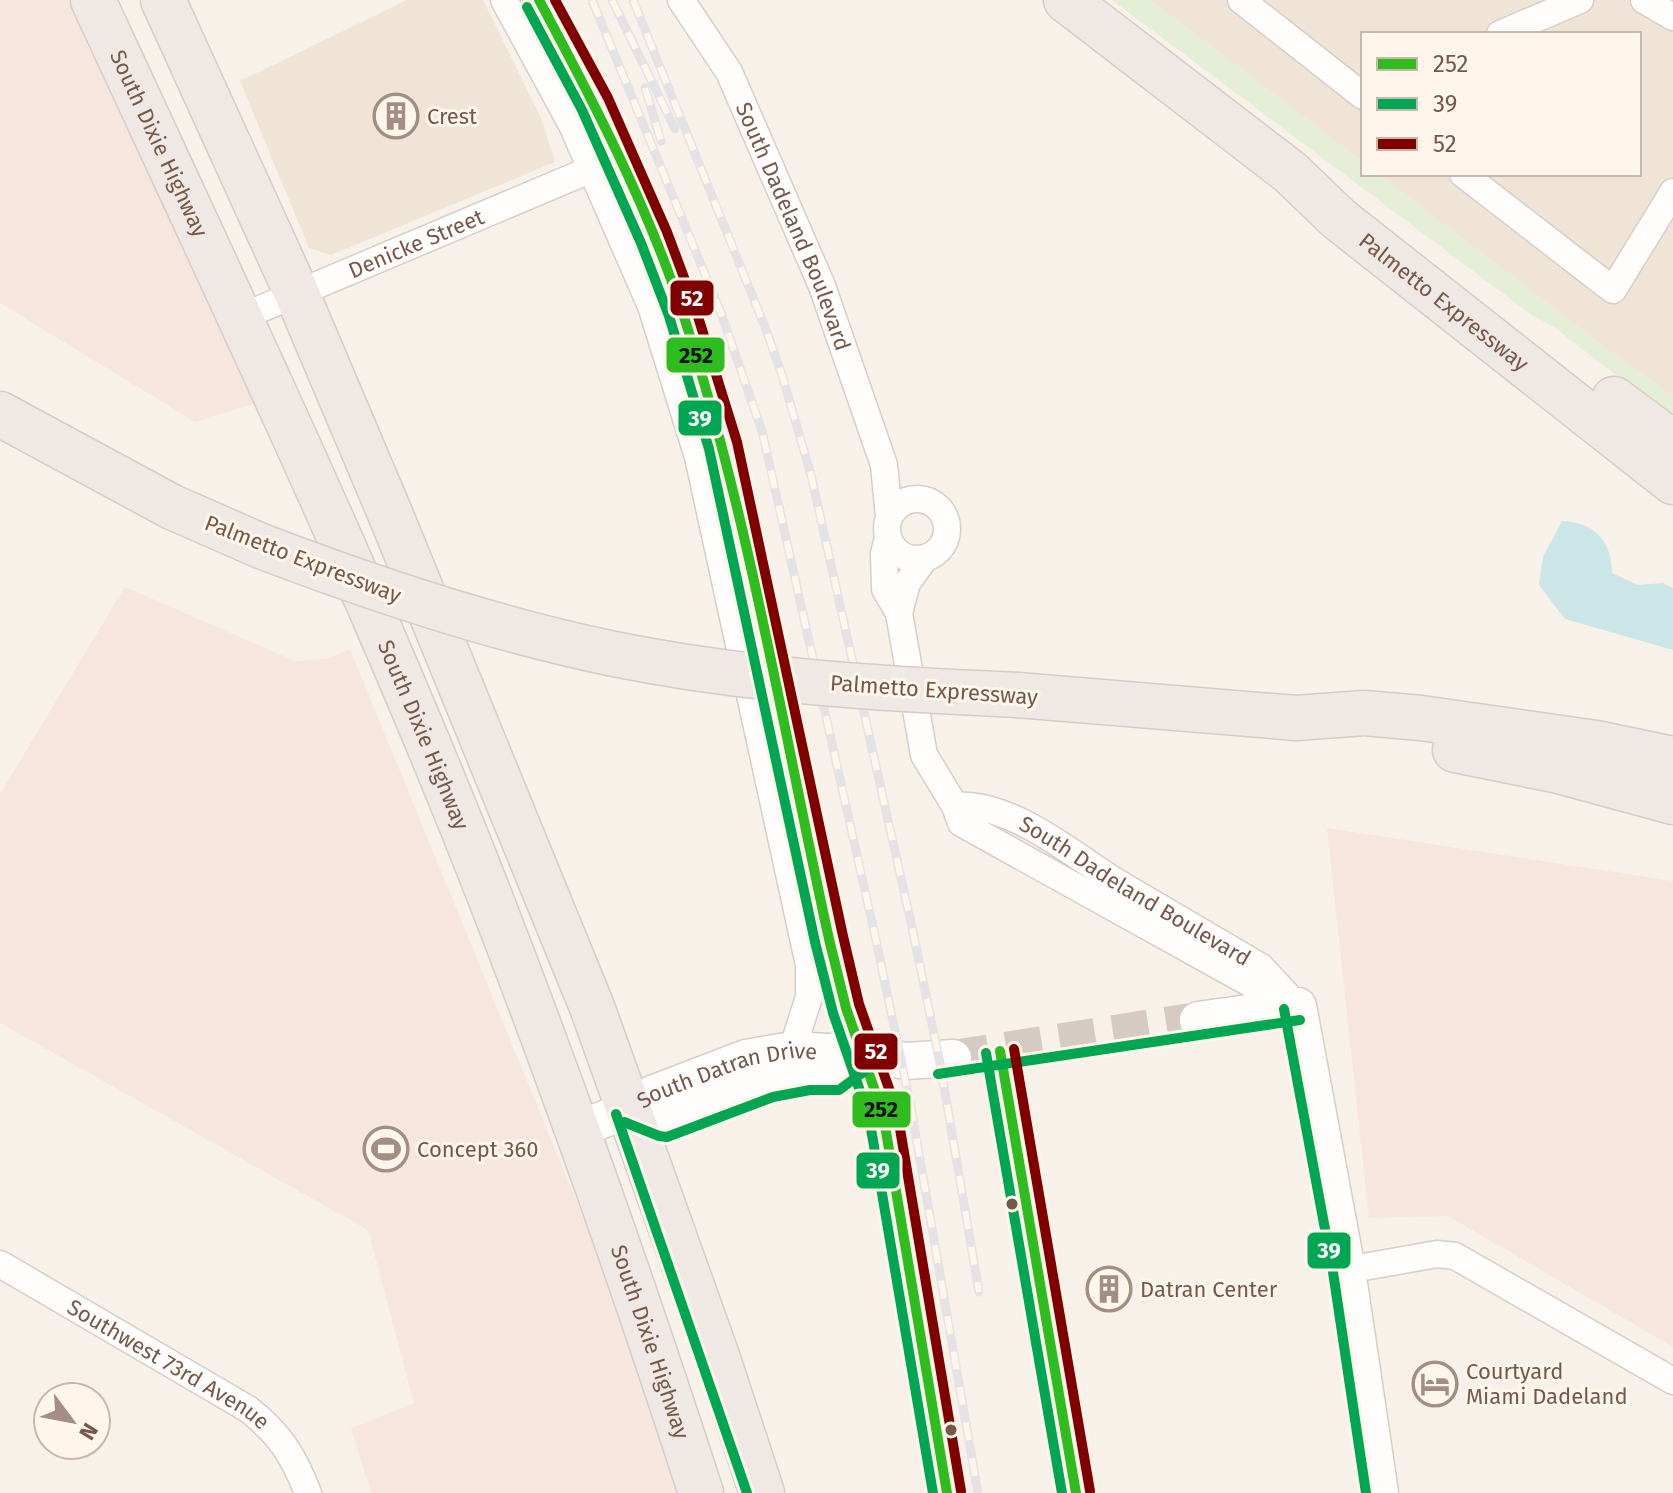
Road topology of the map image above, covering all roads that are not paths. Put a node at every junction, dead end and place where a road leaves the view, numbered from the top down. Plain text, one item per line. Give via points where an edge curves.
1 (93, 0) edge
2 (163, 0) edge
3 (504, 0) edge
4 (681, 0) edge
5 (1066, 0) edge
6 (1241, 0) edge
7 (1580, 0) edge
8 (1644, 0) edge
9 (1673, 17) edge
10 (1505, 32) edge
11 (1361, 94) edge
12 (592, 169) junction
13 (1290, 172) junction
14 (1466, 176) edge
15 (1673, 192) edge
16 (297, 294) junction
17 (239, 318) junction
18 (0, 414) edge
19 (1673, 443) edge
20 (884, 465) junction
21 (1673, 482) edge
22 (924, 499) junction
23 (888, 527) junction
24 (925, 558) junction
25 (899, 613) junction
26 (395, 668) junction
27 (1296, 718) junction
28 (483, 737) junction
29 (1673, 759) edge
30 (1673, 802) edge
31 (955, 806) junction
32 (1080, 857) junction
33 (1068, 881) junction
34 (1298, 1006) junction
35 (1198, 1020) tunnel mouth
36 (792, 1050) junction
37 (864, 1054) junction
38 (953, 1058) tunnel mouth
39 (629, 1109) junction
40 (577, 1130) junction
41 (0, 1264) edge
42 (1347, 1270) junction
43 (1673, 1381) edge
44 (308, 1493) edge
45 (701, 1493) edge
46 (762, 1493) edge
47 (1380, 1493) edge

1 - 17 highway, South Dixie Highway
2 - 16 highway
3 - 12 street
4 - 20 street, South Dadeland Boulevard via 729,72 822,286
5 - 13 highway, Palmetto Expressway
6 - 11 street
7 - 10 street
8 - 9 street
12 - 16 street, Denicke Street
12 - 36 street via 651,306 698,457 809,965 809,997
13 - 19 highway via 1349,204
13 - 21 highway, Palmetto Expressway via 1339,219
14 - 15 street via 1613,290
16 - 17 street, Denicke Street
16 - 28 highway
17 - 26 highway, South Dixie Highway
18 - 27 highway, Palmetto Expressway, bridge via 172,507 261,546 368,587 614,654 875,689
20 - 22 street, South Dadeland Boulevard
20 - 23 street, South Dadeland Boulevard
22 - 23 street via 903,502
22 - 24 street, South Dadeland Boulevard via 941,510 947,529 941,548
23 - 24 street via 891,546 906,558
23 - 25 street, South Dadeland Boulevard via 885,589
24 - 25 street, South Dadeland Boulevard via 907,583
25 - 31 street, South Dadeland Boulevard via 924,755
26 - 28 highway via 435,688
26 - 40 highway, South Dixie Highway via 489,895
27 - 29 highway, Palmetto Expressway via 1364,713 1421,718
27 - 30 highway via 1363,736 1559,771
28 - 39 highway
31 - 32 street, South Dadeland Boulevard via 994,810
31 - 33 street, South Dadeland Boulevard via 961,823
32 - 33 street
32 - 34 street, South Dadeland Boulevard via 1261,967
33 - 34 street, South Dadeland Boulevard
34 - 35 street
34 - 42 street
36 - 37 street, South Datran Drive
36 - 39 street, South Datran Drive via 746,1058 652,1094
37 - 38 street via 906,1061
37 - 39 street, South Datran Drive via 834,1077 769,1083 663,1123
39 - 40 street, South Datran Drive
39 - 46 highway
40 - 45 highway, South Dixie Highway
41 - 44 street, Southwest 73rd Avenue via 248,1409 279,1436
42 - 43 street via 1437,1254 1463,1259
42 - 47 street

